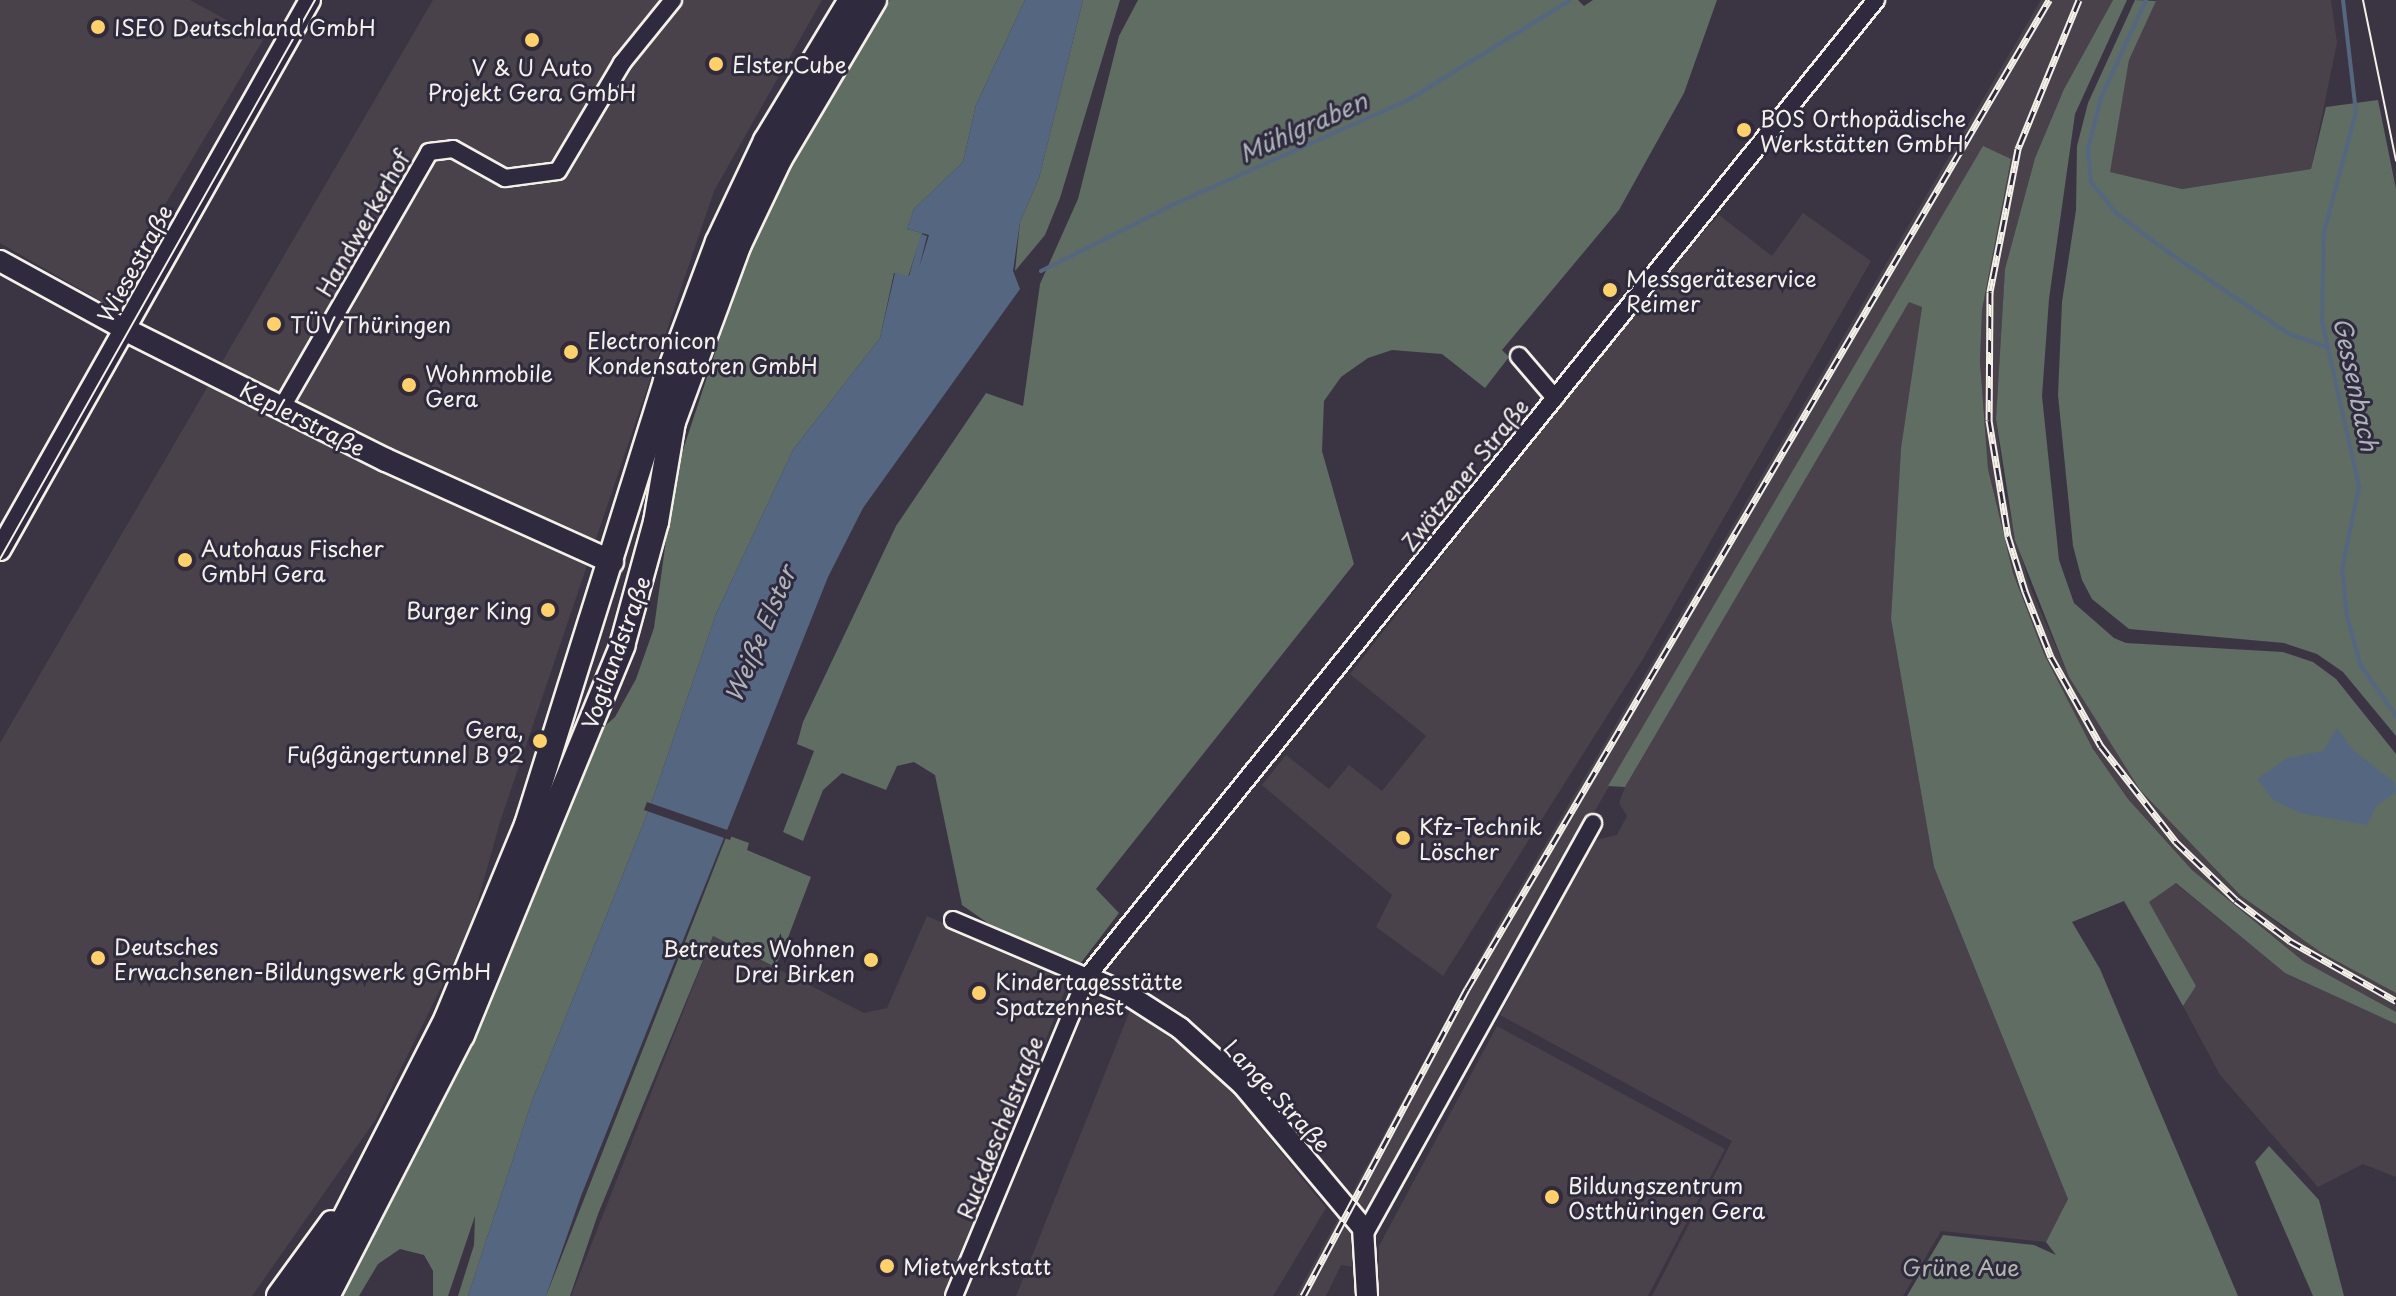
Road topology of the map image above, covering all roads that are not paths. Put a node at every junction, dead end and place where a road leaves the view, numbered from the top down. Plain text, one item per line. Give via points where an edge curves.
1 (310, 0) edge
2 (673, 0) edge
3 (851, 0) edge
4 (874, 0) edge
5 (1876, 0) edge
6 (0, 261) edge
7 (124, 329) junction
8 (1519, 356) dead end
9 (1555, 398) junction
10 (282, 407) junction
11 (0, 550) edge
12 (612, 562) junction
13 (644, 574) junction
14 (1593, 823) dead end
15 (953, 920) dead end
16 (1087, 977) junction
17 (370, 1174) junction
18 (1365, 1233) junction
19 (279, 1296) edge
20 (305, 1296) edge
21 (327, 1296) edge
22 (954, 1296) edge
23 (1367, 1296) edge

1 - 7 street, Wiesestraße
2 - 10 street, Handwerkerhof via 622,63 558,171 505,178 453,149 429,152
3 - 12 main road, Vogtlandstraße via 766,141 718,242 666,381
4 - 13 main road, Vogtlandstraße via 779,160 739,244 673,422
5 - 9 street, Zwötzener Straße
6 - 7 street, Keplerstraße
7 - 10 main road, Keplerstraße
7 - 11 street, Wiesestraße
8 - 9 street
9 - 16 street, Zwötzener Straße
10 - 12 main road, Keplerstraße
12 - 13 main road
12 - 17 main road, Vogtlandstraße via 527,825 464,980
13 - 21 main road, Vogtlandstraße via 622,646 462,1035
14 - 18 street
15 - 16 street, Lange Straße
16 - 18 street, Lange Straße via 1127,994 1180,1028 1243,1085
16 - 22 street, Ruckdeschelstraße
17 - 19 main road
17 - 20 main road, Vogtlandstraße
18 - 23 street

